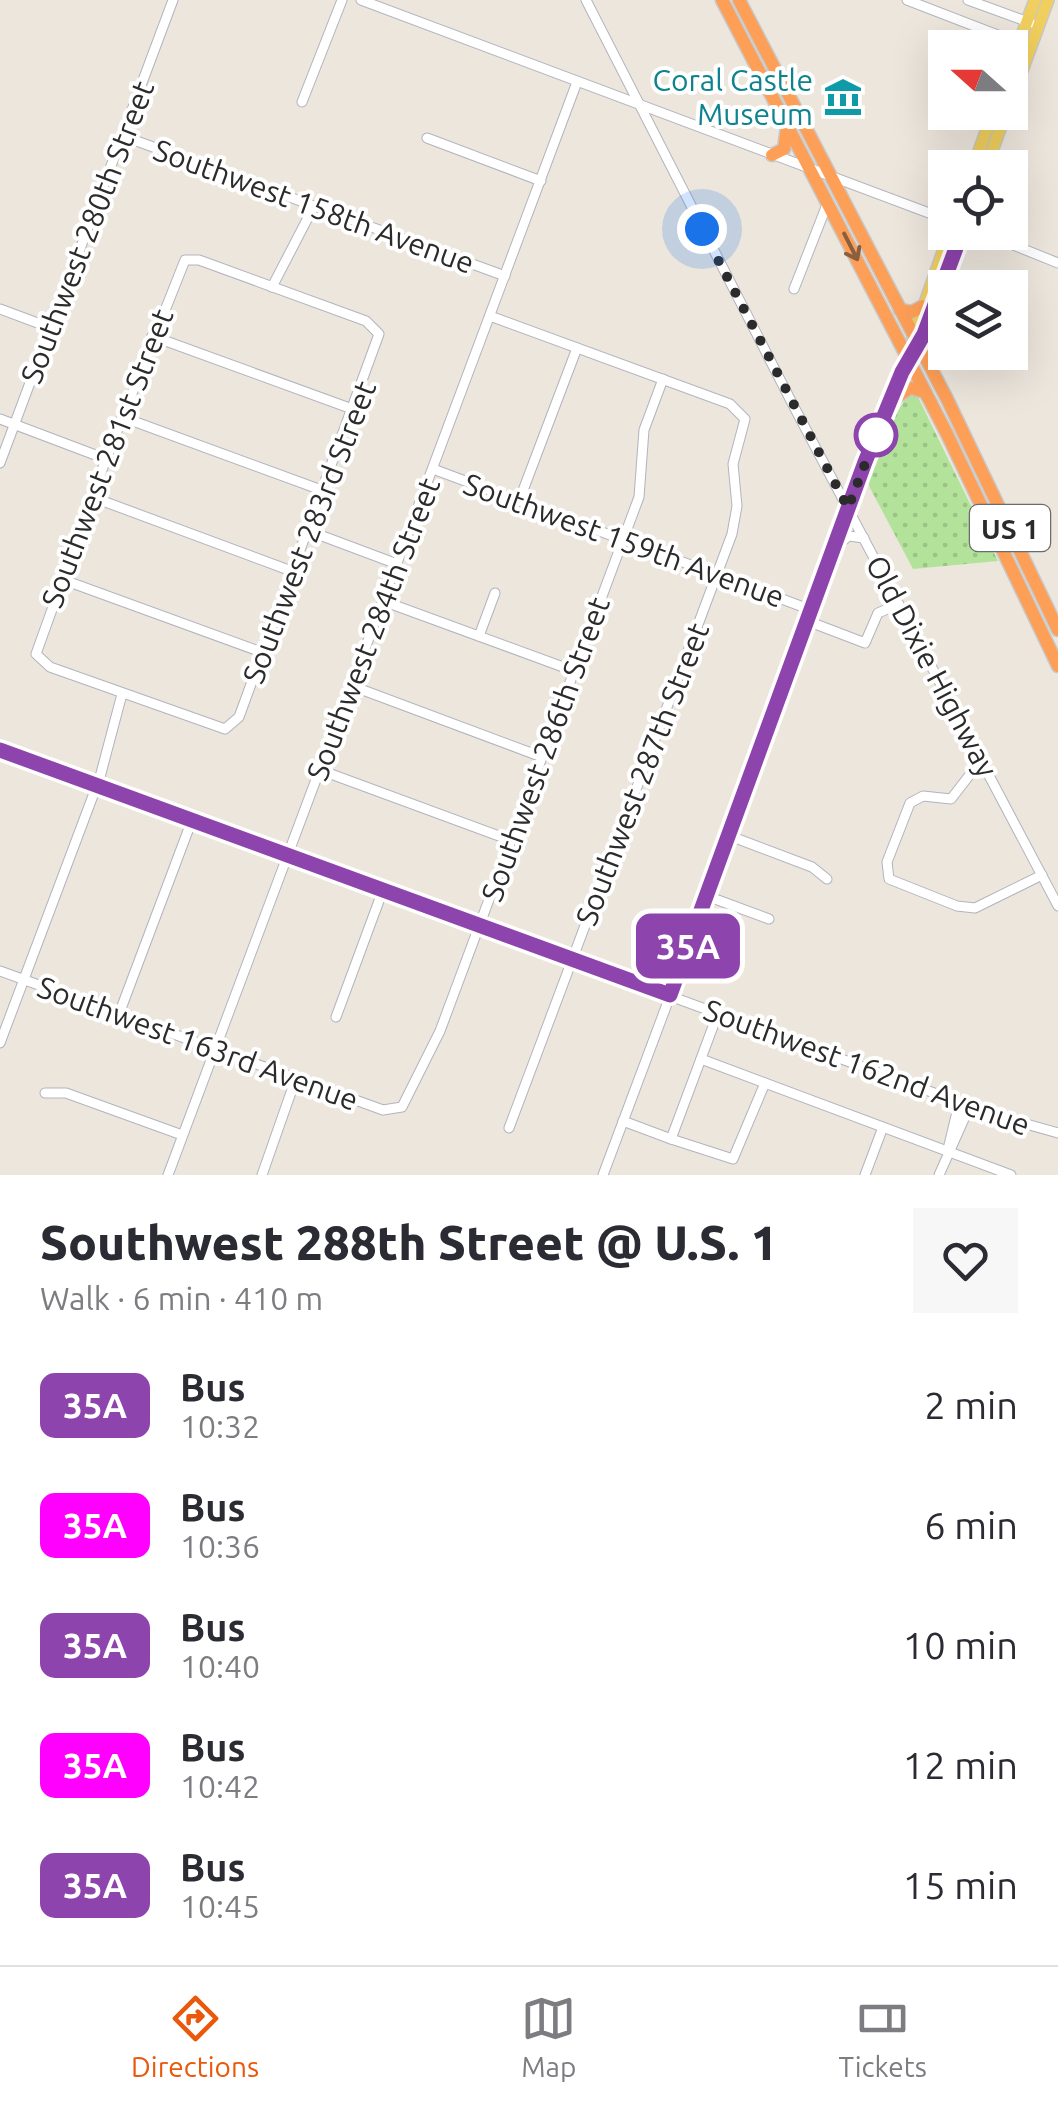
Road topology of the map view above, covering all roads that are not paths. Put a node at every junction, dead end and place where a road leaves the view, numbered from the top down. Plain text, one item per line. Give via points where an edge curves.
1 (174, 0) edge
2 (342, 0) edge
3 (361, 0) edge
4 (586, 0) edge
5 (722, 0) edge
6 (739, 0) edge
7 (907, 0) edge
8 (968, 0) edge
9 (1035, 0) edge
10 (1048, 0) edge
11 (1033, 24) junction
12 (986, 30) edge
13 (1028, 37) edge
14 (577, 82) junction
15 (302, 102) dead end
16 (638, 104) junction
17 (787, 124) junction
18 (123, 136) junction
19 (427, 138) dead end
20 (772, 155) junction
21 (811, 170) junction
22 (832, 177) junction
23 (541, 181) junction
24 (828, 202) junction
25 (314, 206) junction
26 (928, 213) edge
27 (943, 250) edge
28 (954, 250) edge
29 (1025, 250) edge
30 (1058, 263) edge
31 (505, 276) junction
32 (272, 286) junction
33 (794, 289) dead end
34 (923, 306) junction
35 (0, 309) edge
36 (900, 310) junction
37 (490, 316) junction
38 (51, 328) junction
39 (152, 336) junction
40 (916, 339) junction
41 (576, 348) junction
42 (908, 358) junction
43 (663, 379) junction
44 (926, 392) junction
45 (889, 402) junction
46 (355, 410) junction
47 (122, 417) junction
48 (0, 419) edge
49 (14, 424) junction
50 (958, 455) junction
51 (106, 458) junction
52 (0, 463) edge
53 (433, 469) junction
54 (324, 491) junction
55 (92, 497) junction
56 (519, 502) junction
57 (848, 508) junction
58 (1007, 521) junction
59 (309, 532) junction
60 (864, 538) junction
61 (623, 540) junction
62 (834, 548) junction
63 (397, 564) junction
64 (294, 572) junction
65 (717, 576) junction
66 (61, 579) junction
67 (1024, 590) junction
68 (495, 592) dead end
69 (383, 601) junction
70 (899, 604) junction
71 (814, 611) junction
72 (810, 622) junction
73 (1058, 630) edge
74 (479, 636) junction
75 (1058, 648) edge
76 (264, 653) junction
77 (1058, 666) edge
78 (574, 671) junction
79 (352, 686) junction
80 (122, 694) junction
81 (1, 755) edge
82 (542, 757) junction
83 (982, 759) junction
84 (320, 770) junction
85 (97, 786) junction
86 (192, 820) junction
87 (730, 836) junction
88 (510, 840) junction
89 (288, 855) junction
90 (1042, 876) junction
91 (827, 879) dead end
92 (383, 890) junction
93 (707, 896) junction
94 (1058, 906) edge
95 (768, 919) dead end
96 (479, 925) junction
97 (573, 959) junction
98 (0, 970) edge
99 (24, 979) junction
100 (670, 995) junction
101 (718, 1013) junction
102 (119, 1014) junction
103 (336, 1017) dead end
104 (0, 1043) edge
105 (215, 1049) junction
106 (701, 1059) junction
107 (296, 1078) junction
108 (765, 1083) junction
109 (45, 1093) dead end
110 (966, 1104) junction
111 (398, 1110) joint
112 (623, 1121) junction
113 (883, 1127) junction
114 (509, 1128) dead end
115 (1058, 1133) edge
116 (182, 1136) junction
117 (671, 1139) junction
118 (948, 1152) junction
119 (168, 1175) edge
120 (262, 1175) edge
121 (603, 1175) edge
122 (865, 1175) edge
123 (939, 1175) edge
124 (1011, 1175) edge

1 - 18 street, Southwest 280th Street
2 - 15 street
3 - 14 street
4 - 16 street, Old Dixie Highway
5 - 17 highway, US 1
6 - 22 highway, US 1
7 - 12 street
8 - 11 street
9 - 11 main road
10 - 11 main road
11 - 13 main road
14 - 16 street
14 - 23 street, Southwest 284th Street
16 - 20 street
16 - 57 street, Old Dixie Highway
17 - 20 highway via 787,144
17 - 21 highway, US 1
18 - 25 street, Southwest 158th Avenue
18 - 38 street, Southwest 280th Street
19 - 23 street
20 - 21 street
21 - 22 street
21 - 24 highway, US 1
22 - 26 street
22 - 36 highway, US 1
23 - 31 street, Southwest 284th Street
24 - 33 street
24 -> 42 highway, US 1
25 - 31 street, Southwest 158th Avenue
25 - 32 street
27 - 34 main road
28 - 40 main road
29 - 30 street
31 - 37 street, Southwest 284th Street
32 - 39 street, Southwest 281st Street via 185,260
32 - 46 street, Southwest 283rd Street via 378,330
34 - 36 highway
34 - 40 main road
35 - 38 street
36 - 40 highway, US 1
37 - 41 street
37 - 53 street, Southwest 284th Street
38 - 49 street, Southwest 280th Street
39 - 46 street
39 - 47 street, Southwest 281st Street
40 - 42 main road
40 - 58 highway, US 1
41 - 43 street
41 - 56 street
42 - 44 highway, US 1
42 - 45 street
43 - 61 street, Southwest 286th Street via 644,430 642,488
43 - 65 street, Southwest 287th Street via 730,404 744,416 733,464 735,526
44 - 45 highway via 910,388
44 - 50 highway, US 1
45 - 57 street
46 - 54 street, Southwest 283rd Street
47 - 51 street, Southwest 281st Street
47 - 54 street
48 - 49 street
49 - 51 street
49 - 52 street, Southwest 280th Street
50 - 58 highway via 977,474 996,516
50 - 67 highway, US 1
51 - 55 street, Southwest 281st Street
53 - 56 street, Southwest 159th Avenue
53 - 63 street, Southwest 284th Street
54 - 59 street, Southwest 283rd Street
55 - 64 street
55 - 66 street, Southwest 281st Street
56 - 61 street, Southwest 159th Avenue
57 - 60 street, Old Dixie Highway
57 - 62 street
58 - 73 highway, US 1
59 - 63 street
59 - 64 street, Southwest 283rd Street
60 - 62 street via 848,536
60 - 70 street, Old Dixie Highway
61 - 65 street, Southwest 159th Avenue
61 - 78 street, Southwest 286th Street
62 - 71 street
63 - 69 street, Southwest 284th Street
64 - 76 street, Southwest 283rd Street
65 - 71 street, Southwest 159th Avenue
65 - 97 street, Southwest 287th Street
66 - 76 street
66 - 80 street, Southwest 281st Street via 37,659
67 - 75 highway
67 - 77 highway, US 1
68 - 74 street
69 - 74 street
69 - 79 street, Southwest 284th Street
70 - 72 street via 878,613 865,643
70 - 83 street, Old Dixie Highway
71 - 72 street
72 - 87 street
74 - 78 street
76 - 80 street, Southwest 283rd Street via 238,721 228,729
78 - 82 street, Southwest 286th Street
79 - 82 street
79 - 84 street, Southwest 284th Street
80 - 85 street
81 - 85 street, Southwest 162nd Avenue
82 - 88 street, Southwest 286th Street
83 - 90 street, Old Dixie Highway
83 - 90 street via 950,799 923,796 910,802 886,874 896,884 969,908
84 - 88 street
84 - 89 street, Southwest 284th Street
85 - 86 street, Southwest 162nd Avenue
85 - 99 street
86 - 89 street, Southwest 162nd Avenue
86 - 102 street
87 - 91 street
87 - 93 street
88 - 96 street, Southwest 286th Street
89 - 92 street, Southwest 162nd Avenue
89 - 105 street, Southwest 284th Street
90 - 94 street, Old Dixie Highway
92 - 96 street, Southwest 162nd Avenue
92 - 103 street
93 - 95 street
93 - 100 street
96 - 97 street, Southwest 162nd Avenue
96 - 111 street, Southwest 286th Street via 436,1041
97 - 100 street, Southwest 162nd Avenue
97 - 114 street, Southwest 287th Street
98 - 99 street, Southwest 163rd Avenue
99 - 102 street, Southwest 163rd Avenue
99 - 104 street
100 - 101 street, Southwest 162nd Avenue
100 - 112 street
101 - 106 street
101 - 110 street, Southwest 162nd Avenue
102 - 105 street, Southwest 163rd Avenue
105 - 107 street, Southwest 163rd Avenue
105 - 116 street, Southwest 284th Street
106 - 108 street
106 - 117 street
107 - 111 street, Southwest 163rd Avenue
107 - 120 street
108 - 113 street
108 - 117 street via 732,1159
109 - 116 street via 66,1093
110 - 115 street, Southwest 162nd Avenue
110 - 118 street
112 - 117 street
112 - 121 street
113 - 118 street
113 - 122 street
116 - 119 street, Southwest 284th Street
118 - 123 street
118 - 124 street

